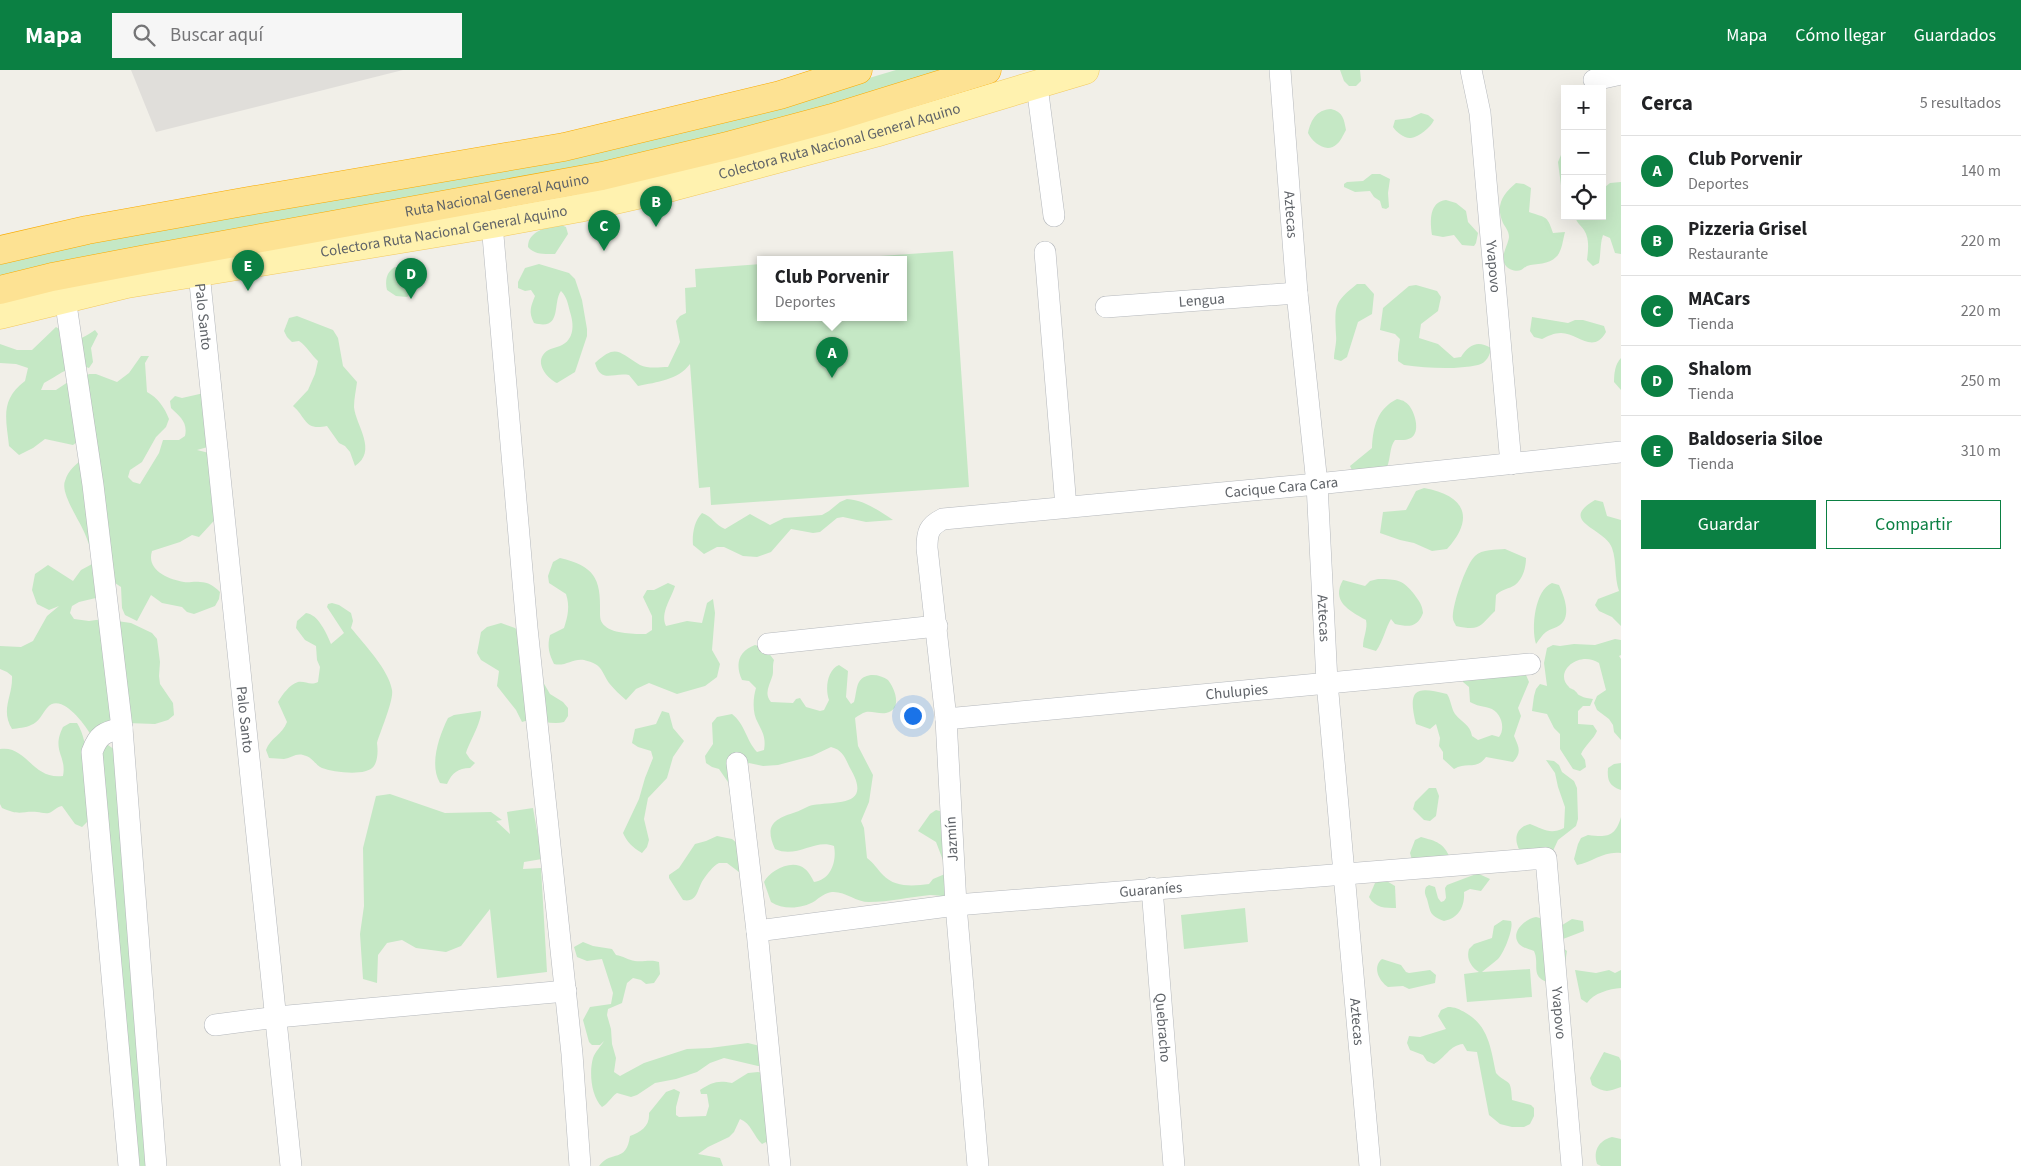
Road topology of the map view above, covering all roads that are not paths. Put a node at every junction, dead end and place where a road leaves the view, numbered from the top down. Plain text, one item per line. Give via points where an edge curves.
1 (858, 70) edge
2 (987, 70) edge
3 (1085, 70) edge
4 (1280, 70) edge
5 (1471, 70) edge
6 (1621, 74) edge
7 (1045, 78) edge
8 (1594, 80) dead end
9 (832, 118) junction
10 (1054, 216) dead end
11 (492, 224) junction
12 (88, 230) junction
13 (0, 241) edge
14 (0, 250) edge
15 (1045, 252) dead end
16 (199, 273) junction
17 (0, 290) edge
18 (1297, 293) junction
19 (65, 298) junction
20 (1106, 307) dead end
21 (0, 315) edge
22 (1621, 452) edge
23 (1511, 464) junction
24 (1317, 484) junction
25 (1066, 508) junction
26 (943, 519) joint
27 (937, 626) junction
28 (768, 644) dead end
29 (1530, 664) dead end
30 (1327, 682) junction
31 (946, 719) junction
32 (122, 728) junction
33 (737, 763) dead end
34 (1546, 858) joint
35 (1344, 873) junction
36 (1152, 888) junction
37 (956, 904) junction
38 (757, 931) junction
39 (566, 991) junction
40 (277, 1017) junction
41 (215, 1025) dead end
42 (129, 1166) edge
43 (156, 1166) edge
44 (291, 1166) edge
45 (580, 1166) edge
46 (780, 1166) edge
47 (978, 1166) edge
48 (1174, 1166) edge
49 (1370, 1166) edge
50 (1572, 1166) edge

1 - 12 highway via 780,95 564,147
2 - 9 highway, Ruta Nacional General Aquino
3 - 7 main road, Colectora Ruta Nacional General Aquino
4 - 18 street, Aztecas
5 - 23 street, Yvapovo via 1480,113
6 - 8 street
7 - 9 main road
7 - 10 street
7 - 11 main road, Colectora Ruta Nacional General Aquino via 875,133 672,188
9 - 17 highway, Ruta Nacional General Aquino via 602,176 146,259
11 - 16 main road, Colectora Ruta Nacional General Aquino
11 - 39 street via 527,628
12 - 13 main road
12 - 14 highway
15 - 25 street
16 - 19 main road, Colectora Ruta Nacional General Aquino
16 - 40 street, Palo Santo
18 - 20 street, Lengua
18 - 24 street, Aztecas
19 - 21 main road, Colectora Ruta Nacional General Aquino
19 - 32 street via 93,485
22 - 23 street, Cacique Cara Cara
23 - 24 street, Cacique Cara Cara
24 - 25 street, Cacique Cara Cara
24 - 30 street, Aztecas
25 - 26 street, Cacique Cara Cara
26 - 27 street, Jazmín via 932,524 927,548
27 - 28 street
27 - 31 street, Jazmín
29 - 30 street, Chulupies
30 - 31 street, Chulupies
30 - 35 street, Aztecas
31 - 37 street, Jazmín
32 - 42 street via 103,734 97,739 92,752
32 - 43 street
33 - 38 street
34 - 35 street, Guaraníes
34 - 50 street, Yvapovo
35 - 36 street, Guaraníes
35 - 49 street, Aztecas
36 - 37 street, Guaraníes
36 - 48 street, Quebracho
37 - 38 street, Guaraníes
37 - 47 street, Jazmín
38 - 46 street
39 - 40 street
39 - 45 street
40 - 41 street
40 - 44 street, Palo Santo

